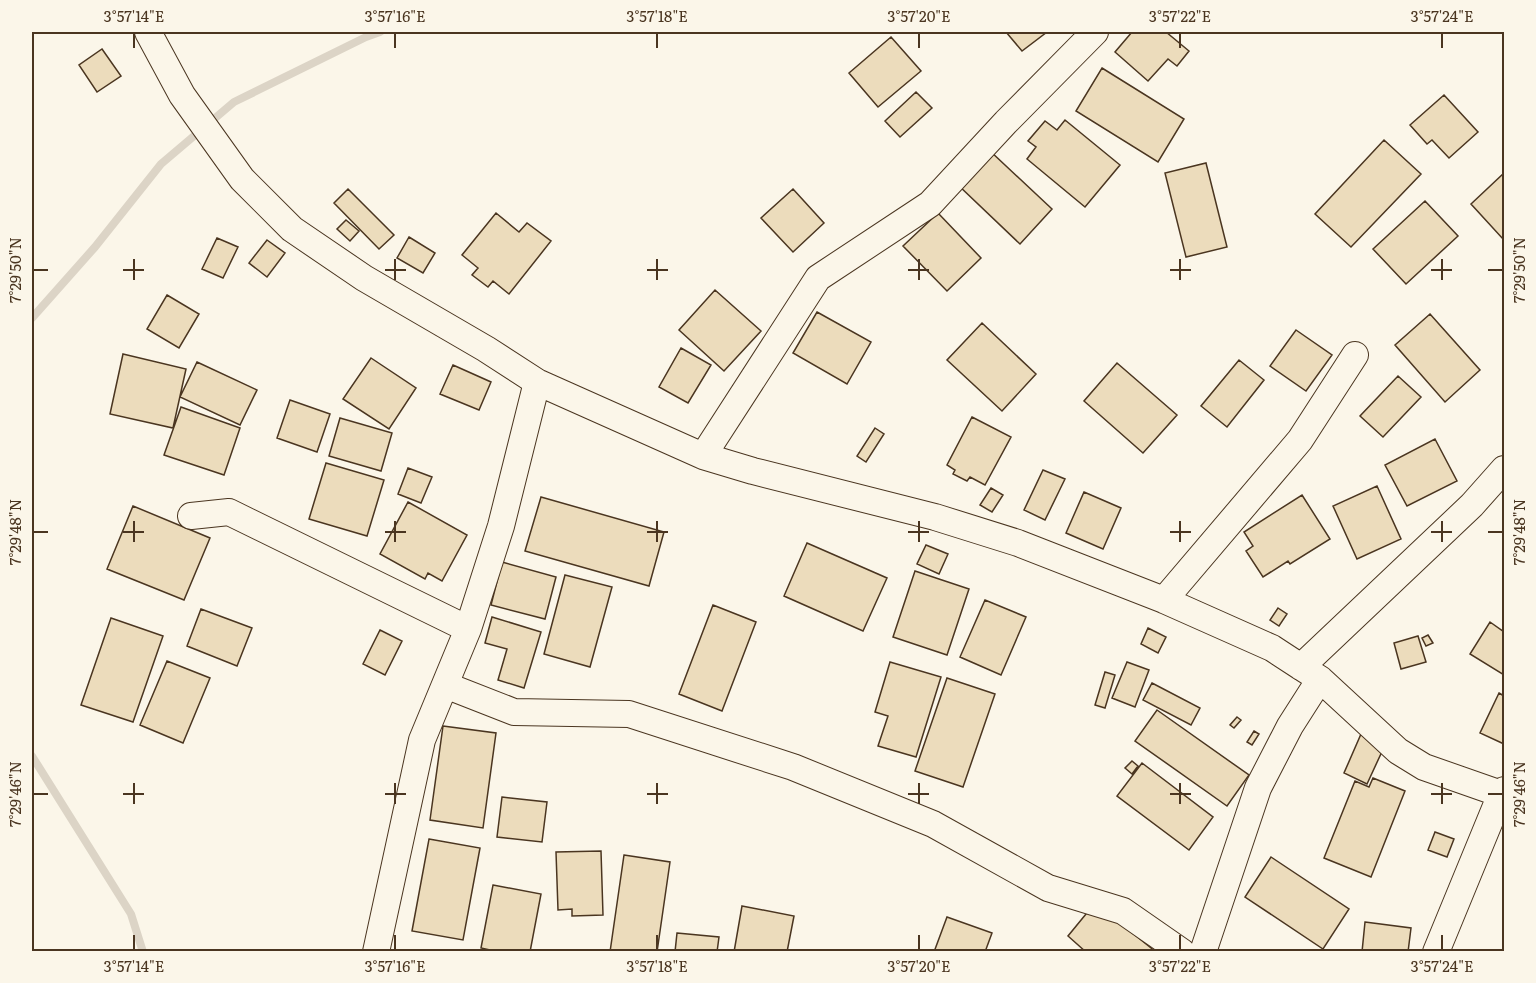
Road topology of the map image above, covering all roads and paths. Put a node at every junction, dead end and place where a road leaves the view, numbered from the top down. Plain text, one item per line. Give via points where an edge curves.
1 (148, 32) edge
2 (1095, 32) edge
3 (1355, 355) dead end
4 (537, 382) junction
5 (703, 456) junction
6 (1504, 469) edge
7 (191, 516) dead end
8 (1164, 600) junction
9 (468, 629) junction
10 (1311, 673) junction
11 (445, 685) junction
12 (1503, 793) edge
13 (376, 951) edge
14 (1182, 951) edge
15 (1203, 951) edge
16 (1436, 951) edge

1 - 4 street via 183,96 242,179 292,230 364,279
2 - 5 street via 930,204 818,279
3 - 8 street via 1300,440
4 - 5 street
4 - 9 street via 501,526
5 - 8 street via 935,517 1008,540
6 - 10 street
7 - 9 street via 229,512
8 - 10 street via 1272,648
9 - 11 street
10 - 12 street via 1398,751 1424,767
10 - 15 street via 1290,726 1258,788
11 - 13 street via 422,740
11 - 14 street via 514,712 629,714 793,767 933,824 1048,888 1123,910
12 - 16 street

